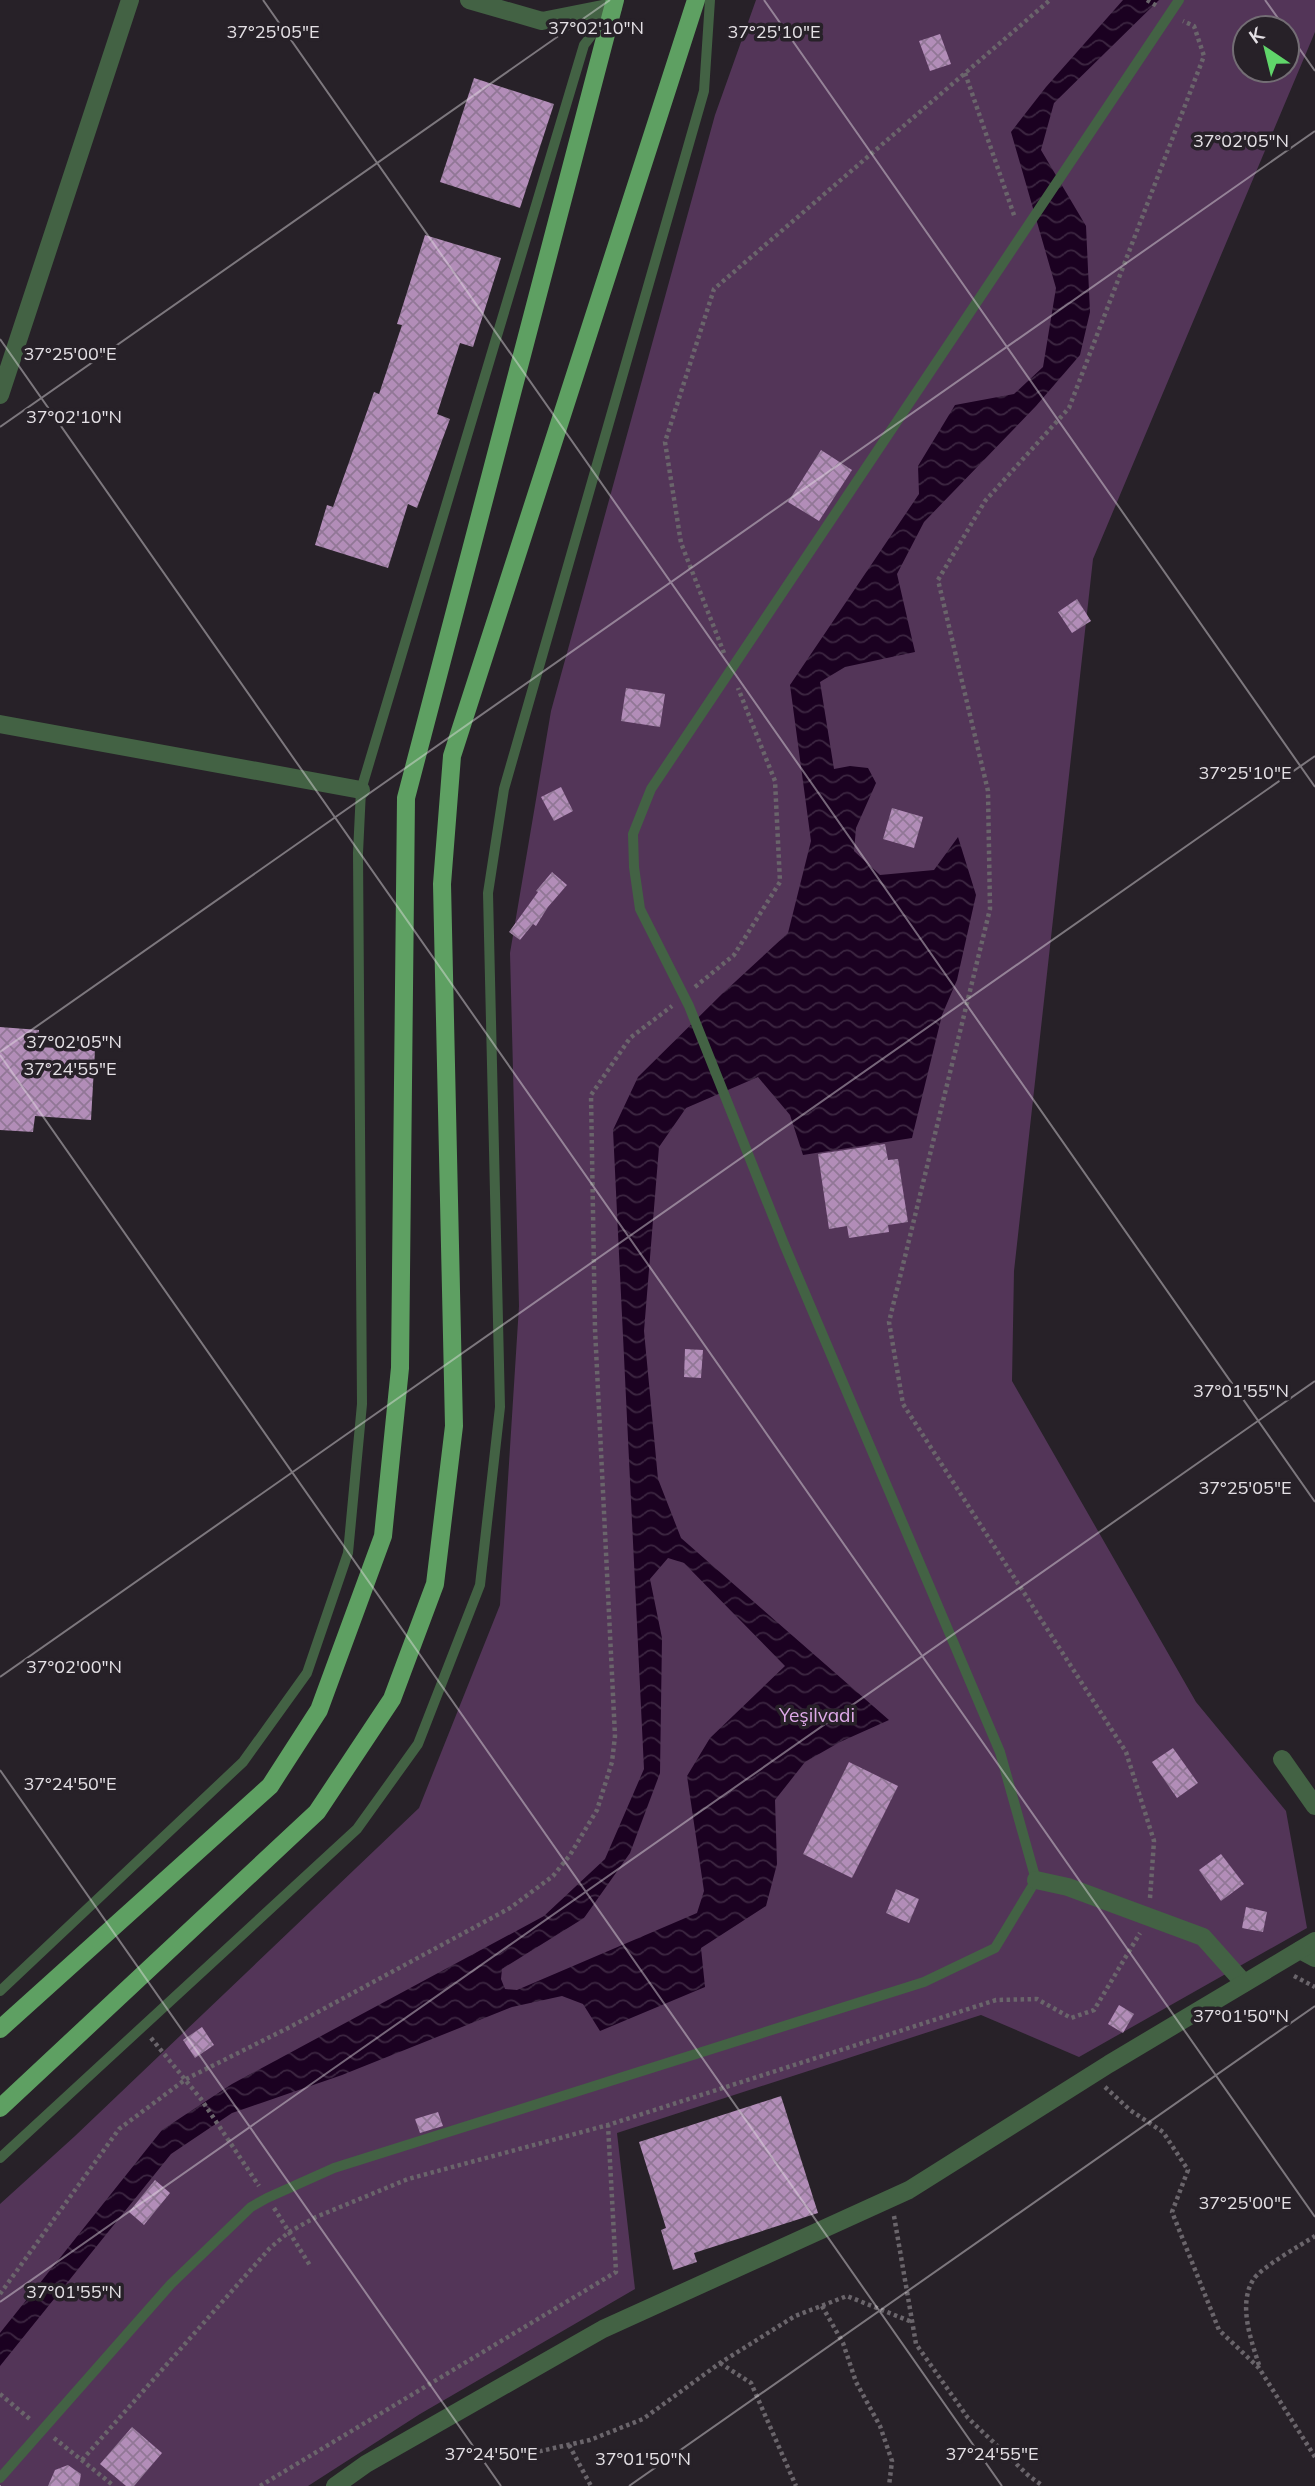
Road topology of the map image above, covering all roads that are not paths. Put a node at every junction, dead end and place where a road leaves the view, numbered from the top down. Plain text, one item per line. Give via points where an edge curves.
1 (130, 0) edge
2 (469, 0) edge
3 (695, 0) edge
4 (710, 0) edge
5 (1180, 0) edge
6 (614, 4) edge
7 (0, 395) edge
8 (0, 724) edge
9 (361, 790) junction
10 (1282, 1759) dead end
11 (1315, 1806) edge
12 (1036, 1880) junction
13 (1310, 1950) edge
14 (1244, 1983) junction
15 (0, 1991) edge
16 (0, 2029) edge
17 (0, 2108) edge
18 (0, 2158) edge
19 (0, 2478) edge
20 (335, 2486) edge

1 - 7 street
2 - 6 street via 542,21
3 - 17 main road via 452,756 442,884 454,1426 435,1584 392,1699 317,1812
4 - 18 lane via 704,91 504,789 488,894 500,1407 480,1585 418,1744 358,1829
5 - 12 lane via 651,789 633,834 640,909 686,1001 1000,1752
6 - 9 lane via 584,45
6 - 16 main road via 406,798 400,1368 383,1536 319,1710 270,1786
8 - 9 street
9 - 15 lane via 362,1404 348,1553 307,1673 243,1762
10 - 11 street
12 - 14 street via 1068,1887 1203,1937
12 - 19 lane via 995,1948 924,1982 334,2168 251,2207 172,2284
13 - 14 street
14 - 20 street via 909,2190 603,2329

